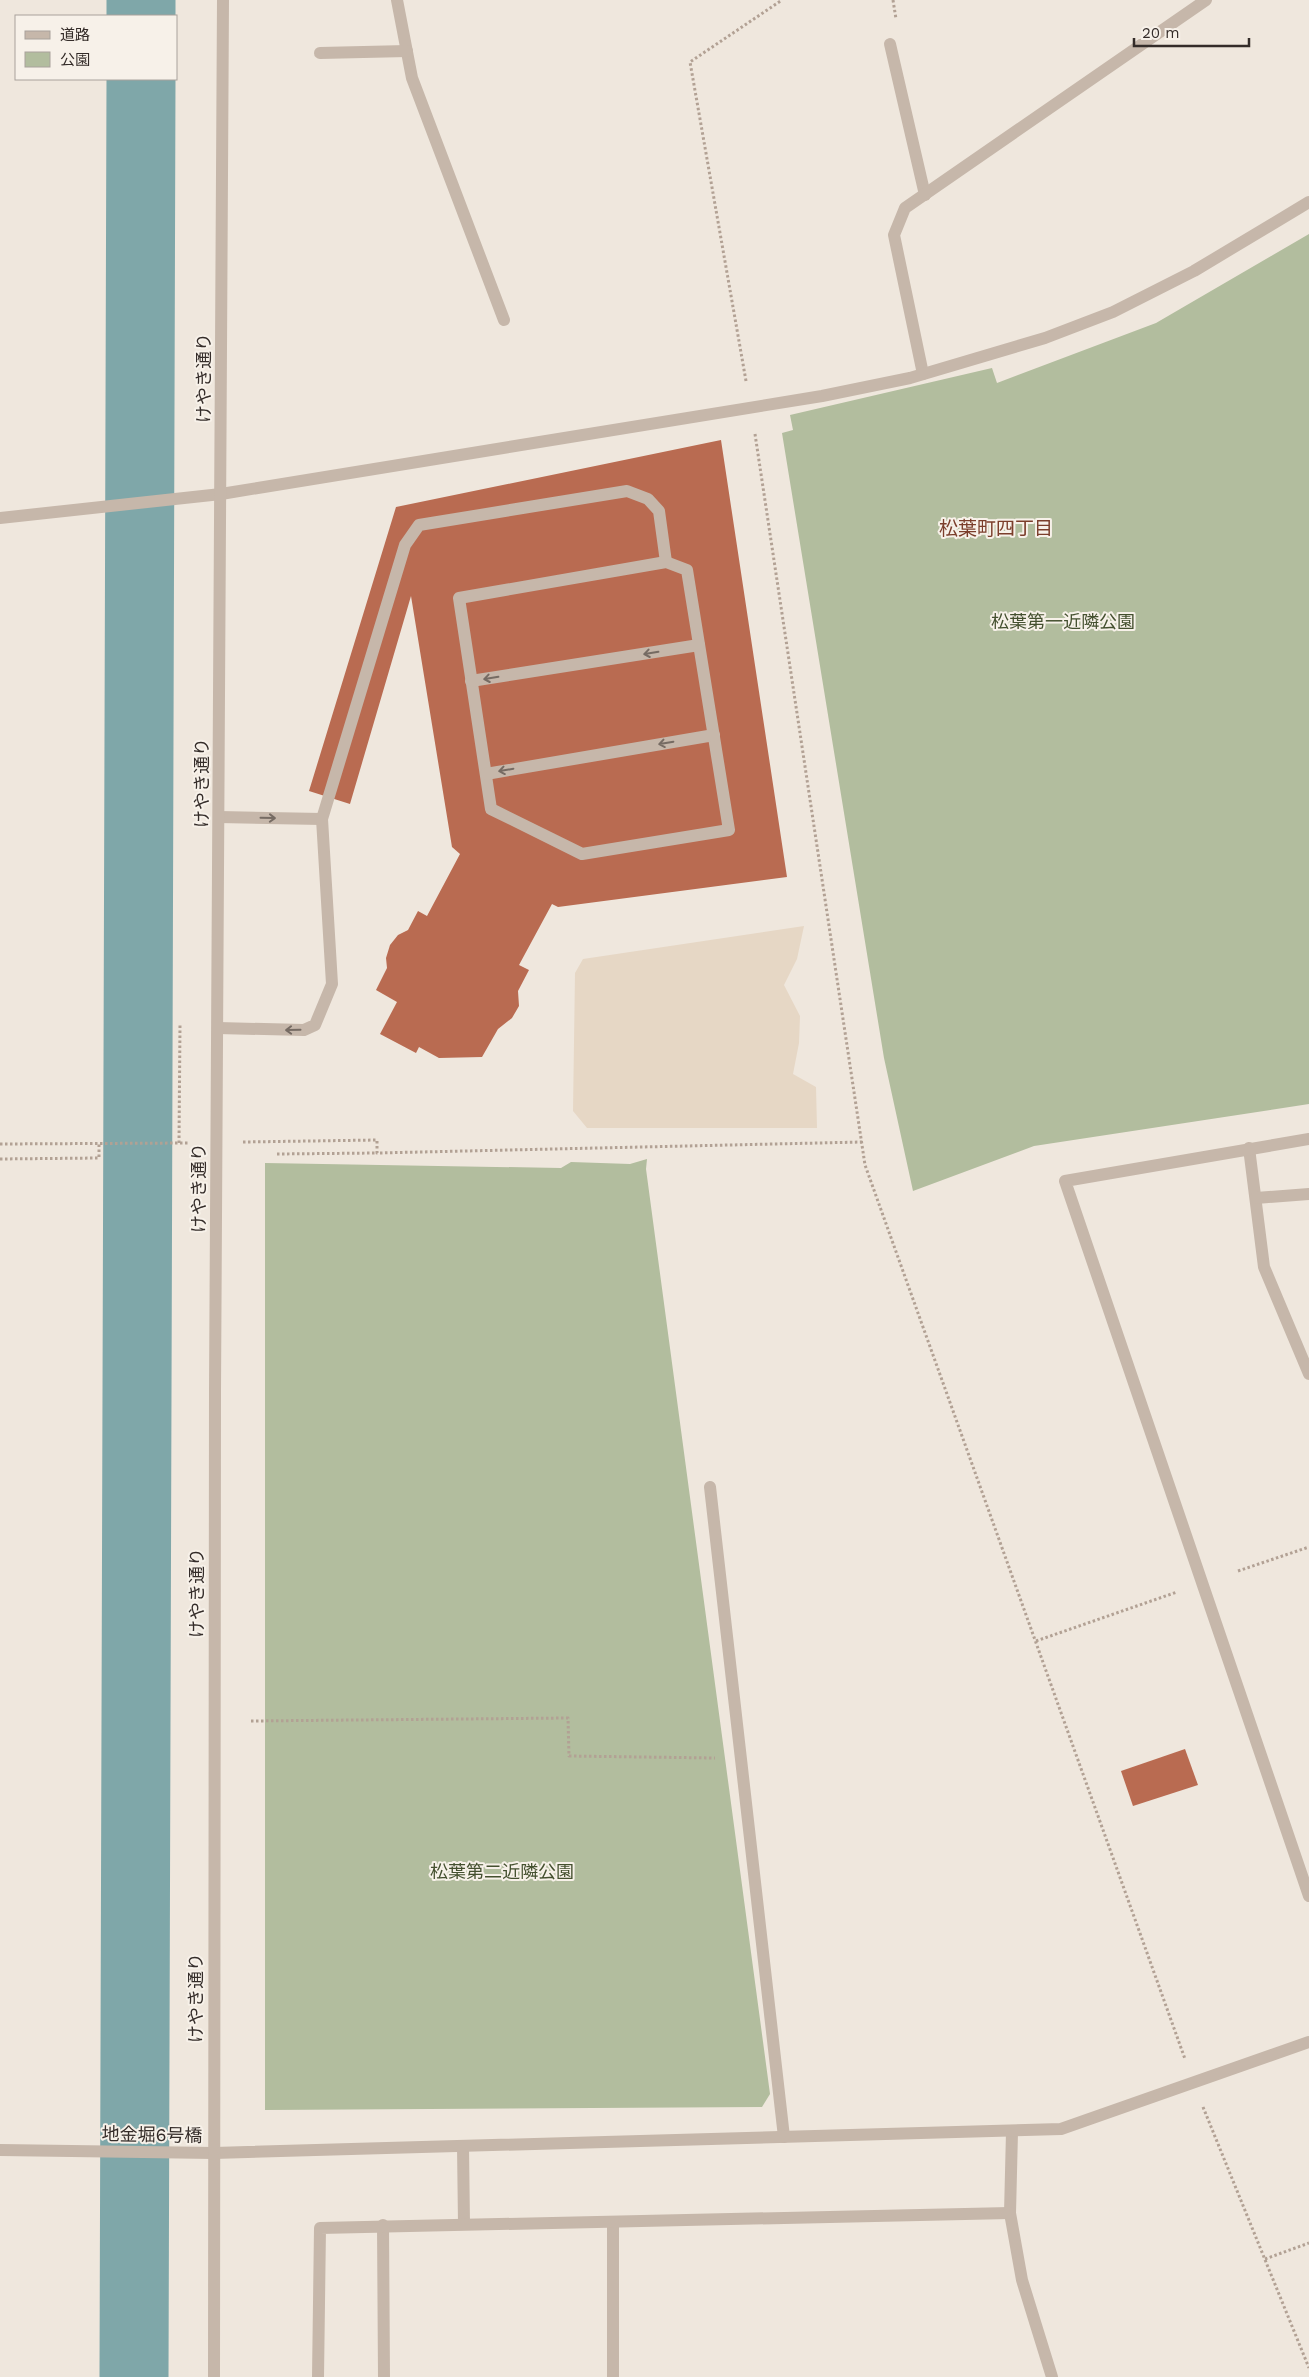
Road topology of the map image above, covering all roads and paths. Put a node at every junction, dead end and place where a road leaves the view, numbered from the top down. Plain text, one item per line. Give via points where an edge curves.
1 (223, 0) edge
2 (397, 0) edge
3 (782, 0) edge
4 (1206, 0) edge
5 (890, 44) dead end
6 (407, 51) junction
7 (320, 53) dead end
8 (925, 195) junction
9 (1309, 202) edge
10 (504, 320) dead end
11 (923, 374) junction
12 (751, 408) junction
13 (221, 494) junction
14 (0, 518) edge
15 (666, 562) junction
16 (700, 645) junction
17 (472, 681) junction
18 (714, 735) junction
19 (486, 774) junction
20 (219, 817) junction
21 (322, 819) junction
22 (180, 1024) dead end
23 (218, 1028) junction
24 (1309, 1139) edge
25 (377, 1140) dead end
26 (862, 1142) junction
27 (179, 1143) dead end
28 (99, 1144) dead end
29 (1249, 1148) junction
30 (377, 1153) junction
31 (277, 1154) dead end
32 (0, 1160) edge
33 (1309, 1194) edge
34 (1256, 1198) junction
35 (1309, 1374) edge
36 (710, 1487) dead end
37 (1309, 1547) edge
38 (1238, 1571) dead end
39 (1182, 1590) dead end
40 (1036, 1641) junction
41 (251, 1721) dead end
42 (741, 1759) junction
43 (1309, 1896) edge
44 (1309, 2042) edge
45 (1193, 2082) junction
46 (1012, 2132) junction
47 (784, 2137) junction
48 (463, 2146) junction
49 (0, 2150) edge
50 (214, 2153) junction
51 (1010, 2213) junction
52 (613, 2223) junction
53 (464, 2224) junction
54 (383, 2225) junction
55 (1309, 2243) edge
56 (1265, 2259) junction
57 (1309, 2368) edge
58 (214, 2377) edge
59 (318, 2377) edge
60 (384, 2377) edge
61 (613, 2377) edge
62 (1052, 2377) edge

1 - 13 street, けやき通り
2 - 6 street
3 - 12 path via 690,62
4 - 8 street
5 - 8 street
6 - 7 street
6 - 10 street via 412,78
8 - 11 street via 905,208 894,235
9 - 11 street via 1194,271 1113,312 1045,338
11 - 12 street
12 - 13 street
12 - 26 path
13 - 14 street
13 - 20 street, けやき通り
15 - 16 street via 687,570
15 - 17 street via 459,598
15 - 21 street via 659,511 648,499 627,491 418,526 405,545
16 -> 17 street
16 - 18 street
17 - 19 street
18 -> 19 street
18 - 19 street via 730,830 582,854 491,809
20 -> 21 street
20 - 23 street, けやき通り
21 -> 23 street via 332,984 315,1025 304,1030
22 - 27 path
23 - 50 street, けやき通り
24 - 29 street
25 - 30 path
26 - 30 path
26 - 40 path via 865,1165
28 - 32 path via 99,1158
29 - 34 street
29 - 43 street via 1065,1181
30 - 31 path
33 - 34 street
34 - 35 street via 1264,1268
36 - 42 street
37 - 38 path
39 - 40 path
40 - 45 path
41 - 42 path via 568,1718 569,1756
42 - 47 street
44 - 45 street, 地金堀6号橋
45 - 46 street, 地金堀6号橋 via 1061,2129
45 - 56 path
46 - 47 street, 地金堀6号橋
46 - 51 street
47 - 48 street, 地金堀6号橋
48 - 50 street, 地金堀6号橋
48 - 53 street
49 - 50 street, 地金堀6号橋
50 - 58 street, けやき通り
51 - 52 street
51 - 62 street via 1022,2280
52 - 53 street
52 - 61 street
53 - 54 street
54 - 59 street via 320,2228
54 - 60 street
55 - 56 path
56 - 57 path

